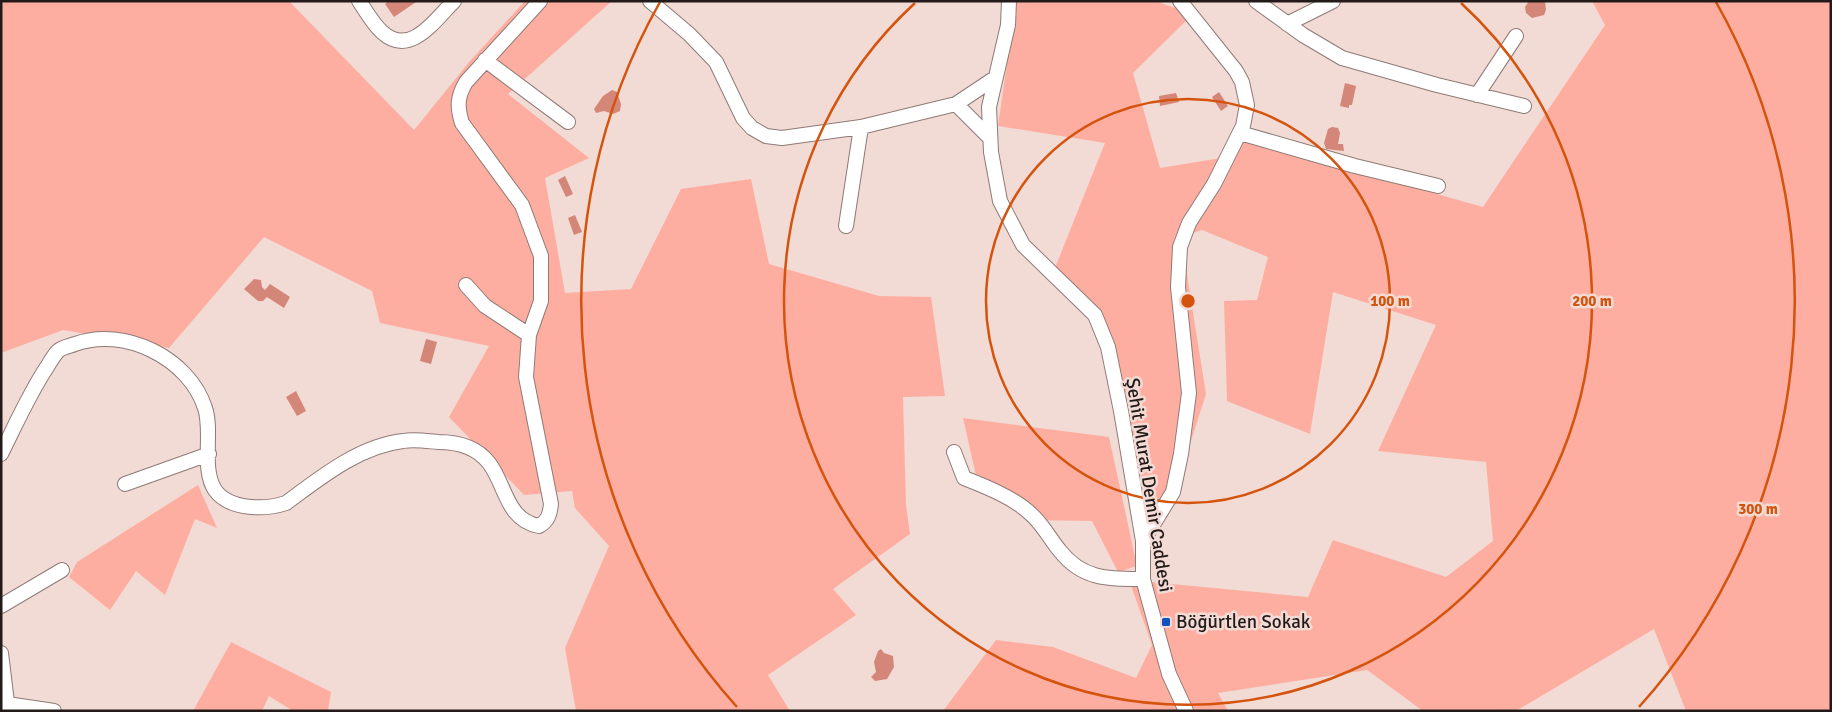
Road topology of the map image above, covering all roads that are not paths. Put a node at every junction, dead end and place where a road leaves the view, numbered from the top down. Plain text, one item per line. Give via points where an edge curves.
1 (359, 1) edge
2 (454, 1) edge
3 (540, 1) edge
4 (650, 1) edge
5 (1009, 1) edge
6 (1180, 1) edge
7 (1256, 1) edge
8 (1333, 1) edge
9 (1287, 24) junction
10 (1516, 36) dead end
11 (485, 60) junction
12 (996, 78) junction
13 (1477, 95) junction
14 (956, 104) junction
15 (1524, 106) dead end
16 (568, 122) dead end
17 (860, 127) junction
18 (1240, 133) junction
19 (990, 138) junction
20 (1438, 186) dead end
21 (846, 226) dead end
22 (466, 285) dead end
23 (529, 335) junction
24 (2, 450) edge
25 (954, 452) dead end
26 (209, 454) junction
27 (125, 484) dead end
28 (1143, 541) junction
29 (62, 570) dead end
30 (1143, 579) junction
31 (1, 606) edge
32 (1, 653) edge
33 (2, 668) edge
34 (7, 708) edge
35 (54, 711) edge
36 (1186, 711) edge

1 - 2 street via 382,32 394,41 407,42 418,37
3 - 11 street
4 - 17 street via 716,62 743,118 752,128 766,136 782,138
5 - 12 street, Şehit Murat Demir Caddesi via 1008,25
6 - 18 street via 1240,76 1246,105
7 - 9 street
8 - 9 street
9 - 13 street via 1342,58
10 - 13 street
11 - 16 street
11 - 23 street via 459,93 457,108 462,123 522,205 541,256 541,302
12 - 14 street
12 - 19 street, Şehit Murat Demir Caddesi via 989,107
13 - 15 street
14 - 17 street
14 - 19 street
17 - 21 street
18 - 20 street
18 - 28 street via 1214,184 1188,223 1180,247 1178,287 1188,402 1173,492
19 - 28 street, Şehit Murat Demir Caddesi via 1000,201 1023,245 1096,314 1108,347
22 - 23 street via 485,306
23 - 26 street via 526,377 551,504 548,519 538,526 520,519 489,463 474,449 454,442 404,441 374,448 325,474 286,503 271,507 252,507 221,496 210,477
24 - 26 street via 35,384 58,350 83,341 112,338 169,359 191,380 206,408
25 - 30 street via 964,478 1016,503 1034,516 1061,553 1086,573 1103,578
26 - 27 street
28 - 30 street, Şehit Murat Demir Caddesi
29 - 31 street
30 - 36 street, Şehit Murat Demir Caddesi via 1169,674
32 - 33 street
33 - 34 street
34 - 35 street

